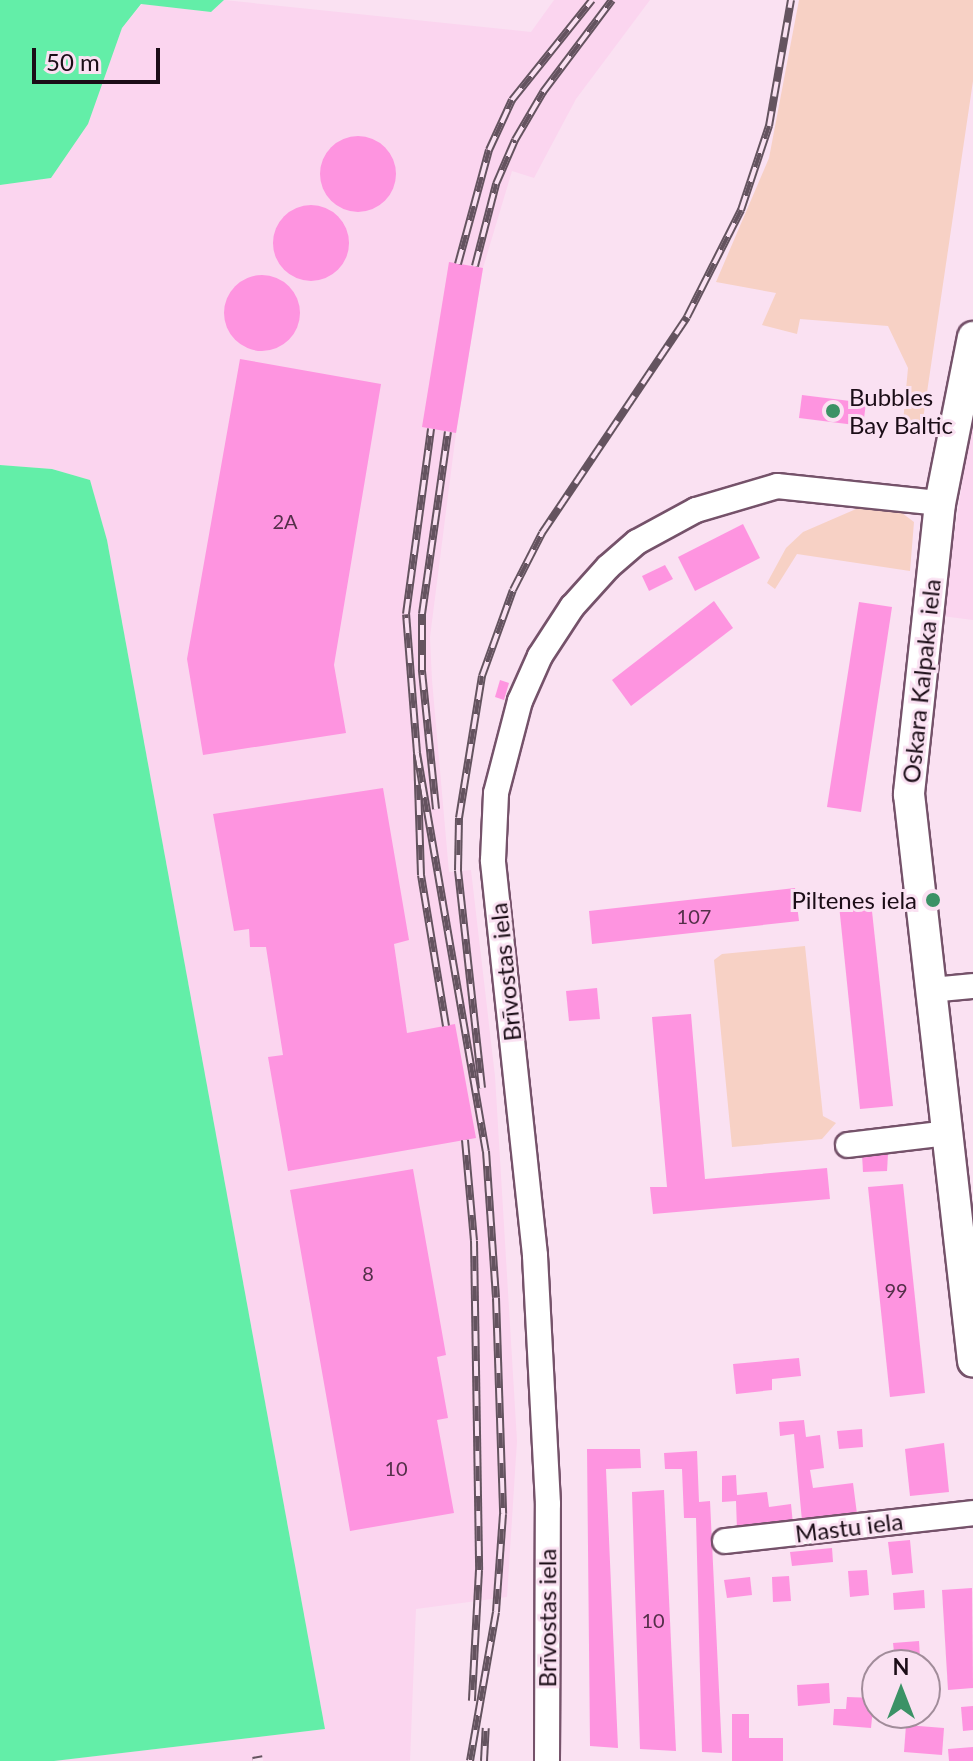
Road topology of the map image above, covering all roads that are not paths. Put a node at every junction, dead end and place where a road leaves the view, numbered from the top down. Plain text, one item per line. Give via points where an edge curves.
1 (973, 338) edge
2 (940, 503) junction
3 (973, 986) edge
4 (931, 990) junction
5 (947, 1133) junction
6 (848, 1145) dead end
7 (968, 1266) edge
8 (973, 1361) edge
9 (973, 1513) edge
10 (725, 1541) dead end
11 (547, 1761) edge

1 - 2 main road, Oskara Kalpaka iela
2 - 4 main road, Oskara Kalpaka iela via 909,794
2 - 11 street, Brīvostas iela via 777,486 696,510 637,542 608,567 572,607 540,656 520,701 496,793 493,860 536,1271 548,1504
3 - 4 street
4 - 5 main road, Oskara Kalpaka iela
5 - 6 street
5 - 7 main road, Oskara Kalpaka iela
7 - 8 main road, Oskara Kalpaka iela
9 - 10 street, Mastu iela

